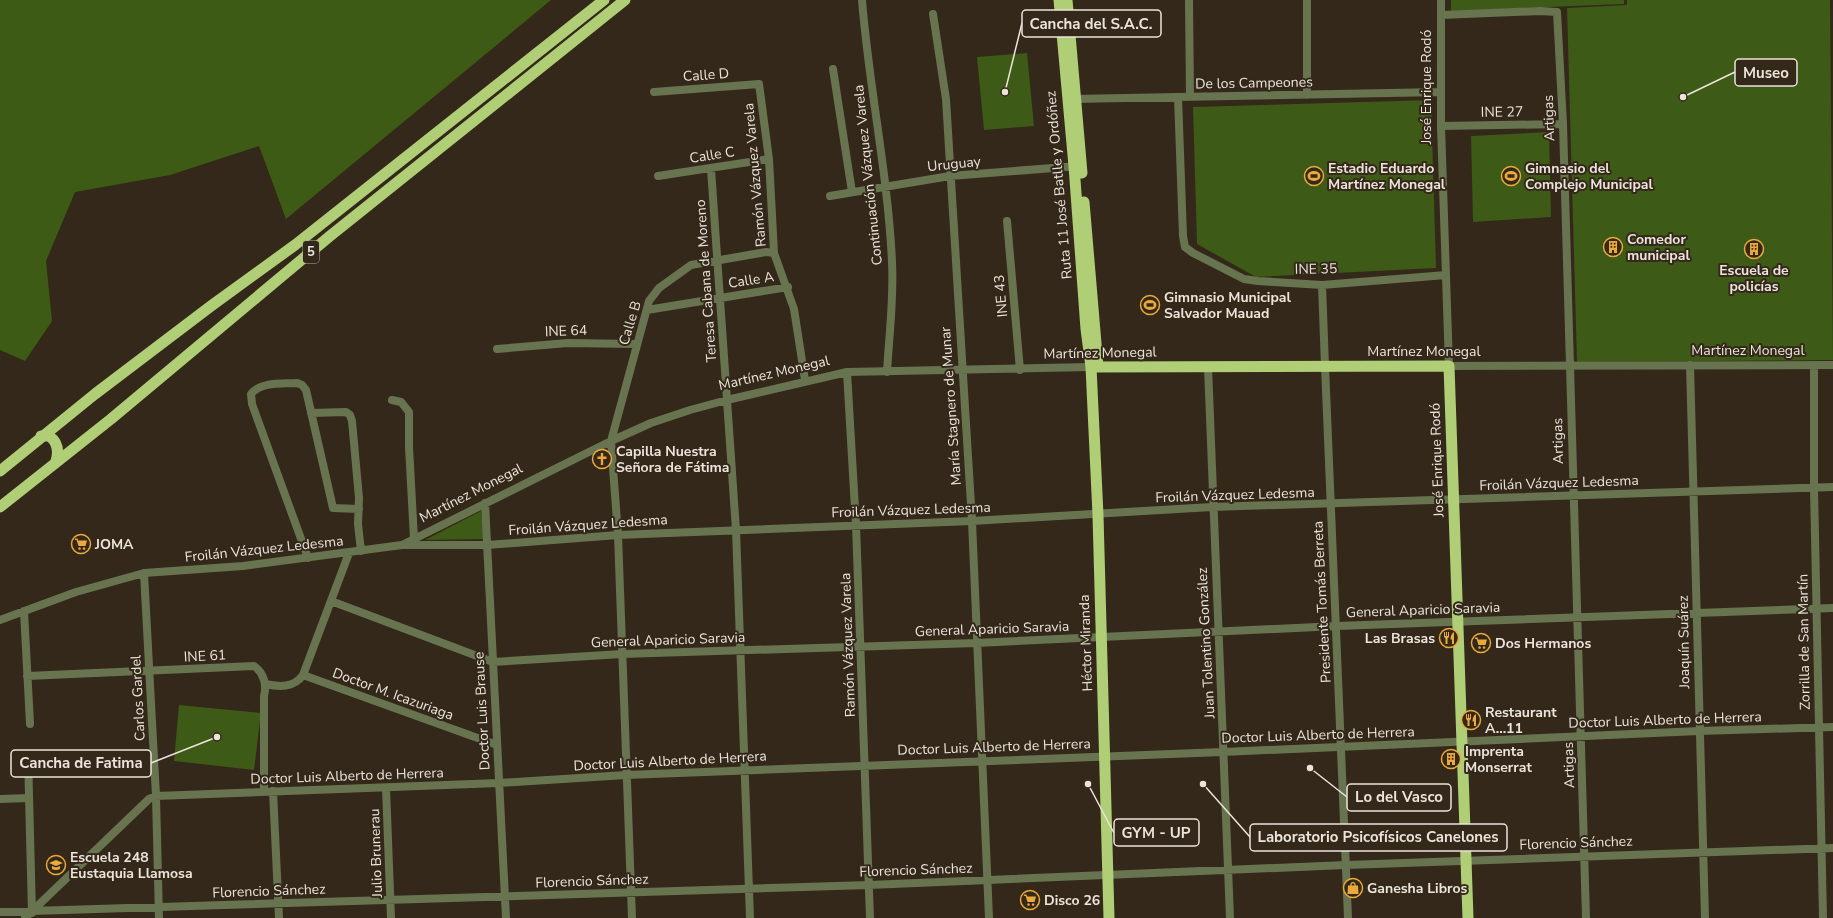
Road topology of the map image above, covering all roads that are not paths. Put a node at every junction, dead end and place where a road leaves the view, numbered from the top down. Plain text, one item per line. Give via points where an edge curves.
1 (604, 0) edge
2 (626, 0) edge
3 (862, 0) edge
4 (1059, 0) edge
5 (1067, 0) edge
6 (1189, 0) edge
7 (1307, 0) edge
8 (1441, 0) edge
9 (933, 14) dead end
10 (1441, 15) junction
11 (833, 69) dead end
12 (760, 84) joint
13 (654, 92) dead end
14 (1442, 92) junction
15 (1308, 95) junction
16 (1178, 97) junction
17 (1190, 97) junction
18 (1071, 99) junction
19 (1563, 124) junction
20 (1441, 126) junction
21 (769, 159) junction
22 (1078, 166) junction
23 (711, 169) junction
24 (658, 176) dead end
25 (950, 176) junction
26 (885, 186) junction
27 (852, 192) junction
28 (830, 196) dead end
29 (1007, 221) dead end
30 (774, 254) junction
31 (717, 260) junction
32 (1446, 275) junction
33 (1322, 284) junction
34 (788, 287) junction
35 (720, 298) junction
36 (646, 310) junction
37 (637, 344) junction
38 (497, 349) dead end
39 (1570, 365) junction
40 (1690, 365) junction
41 (1814, 365) junction
42 (1833, 365) edge
43 (1208, 366) junction
44 (1325, 366) junction
45 (1449, 366) junction
46 (1095, 367) junction
47 (1020, 370) junction
48 (962, 371) junction
49 (847, 372) junction
50 (887, 372) junction
51 (805, 380) junction
52 (392, 400) dead end
53 (727, 400) junction
54 (312, 413) junction
55 (41, 436) junction
56 (611, 441) junction
57 (56, 461) junction
58 (0, 471) edge
59 (1833, 487) edge
60 (1814, 488) junction
61 (1693, 492) junction
62 (1573, 495) junction
63 (1453, 498) junction
64 (485, 503) junction
65 (1331, 504) junction
66 (0, 507) edge
67 (1212, 507) junction
68 (359, 509) junction
69 (1098, 515) junction
70 (972, 521) junction
71 (856, 526) junction
72 (736, 530) junction
73 (618, 535) junction
74 (414, 539) junction
75 (402, 545) junction
76 (487, 545) junction
77 (361, 551) junction
78 (349, 553) junction
79 (308, 558) junction
80 (144, 574) junction
81 (331, 601) junction
82 (1833, 608) edge
83 (1817, 609) junction
84 (24, 611) junction
85 (1697, 613) junction
86 (1577, 617) junction
87 (0, 620) edge
88 (1458, 622) junction
89 (1337, 626) junction
90 (1219, 632) junction
91 (1102, 638) junction
92 (976, 643) junction
93 (860, 647) junction
94 (740, 651) junction
95 (622, 654) junction
96 (493, 662) junction
97 (150, 672) junction
98 (303, 675) junction
99 (27, 676) junction
100 (265, 684) junction
101 (30, 724) dead end
102 (1819, 727) junction
103 (1833, 727) edge
104 (1699, 731) junction
105 (1580, 737) junction
106 (1461, 742) junction
107 (497, 745) junction
108 (1342, 747) junction
109 (1223, 752) junction
110 (28, 756) dead end
111 (1104, 756) junction
112 (982, 760) junction
113 (865, 765) junction
114 (744, 770) junction
115 (626, 775) junction
116 (499, 784) junction
117 (386, 788) junction
118 (264, 792) junction
119 (273, 792) junction
120 (156, 796) junction
121 (30, 798) junction
122 (0, 799) edge
123 (1823, 848) junction
124 (1833, 848) edge
125 (1704, 852) junction
126 (1585, 856) junction
127 (1466, 860) junction
128 (1346, 865) junction
129 (1228, 871) junction
130 (1108, 876) junction
131 (988, 880) junction
132 (869, 885) junction
133 (749, 889) junction
134 (631, 893) junction
135 (506, 897) junction
136 (391, 901) junction
137 (278, 904) junction
138 (159, 908) junction
139 (0, 912) edge
140 (32, 914) edge
141 (25, 918) edge
142 (159, 918) edge
143 (279, 918) edge
144 (391, 918) edge
145 (506, 918) edge
146 (632, 918) edge
147 (750, 918) edge
148 (870, 918) edge
149 (989, 918) edge
150 (1109, 918) edge
151 (1230, 918) edge
152 (1348, 918) edge
153 (1468, 918) edge
154 (1586, 918) edge
155 (1705, 918) edge
156 (1823, 918) edge

1 - 55 highway, 5 via 295,245
2 - 57 highway, 5 via 360,211 111,419
3 - 26 street, Continuación Vázquez Varela
4 - 18 highway, Ruta 11 José Batlle y Ordóñez
5 - 18 highway, Ruta 11 José Batlle y Ordóñez
6 - 17 street
7 - 15 street
8 - 10 street, José Enrique Rodó
9 - 25 street, María Stagnero de Munar via 946,99
10 - 14 street, José Enrique Rodó
10 - 19 street, Artigas via 1557,12
11 - 27 street
12 - 13 street, Calle D
12 - 21 street, Ramón Vázquez Varela
14 - 15 street, De los Campeones
14 - 20 street, José Enrique Rodó
15 - 17 street, De los Campeones
16 - 17 street, De los Campeones
16 - 18 street, De los Campeones
16 - 33 street, INE 35 via 1185,247 1244,279
18 - 22 highway, Ruta 11 José Batlle y Ordóñez
19 - 20 street, INE 27
19 - 39 street, Artigas
20 - 32 street, José Enrique Rodó
21 - 23 street, Calle C
21 - 30 street, Ramón Vázquez Varela
22 - 25 street, Uruguay
22 - 46 highway, Ruta 11 José Batlle y Ordóñez via 1086,329
23 - 24 street, Calle C
23 - 31 street, Teresa Cabana de Moreno
25 - 26 street, Uruguay
25 - 48 street, María Stagnero de Munar
26 - 27 street, Uruguay
26 - 50 street, Continuación Vázquez Varela via 892,264
27 - 28 street, Uruguay
29 - 47 street, INE 43
30 - 31 street, Calle B via 766,252
30 - 34 street, Ramón Vázquez Varela
31 - 35 street, Teresa Cabana de Moreno
31 - 36 street, Calle B via 691,265 669,280 658,288
32 - 33 street, INE 35
32 - 45 street, José Enrique Rodó
33 - 44 street, Presidente Tomás Berreta
34 - 35 street, Calle A
34 - 51 street, Ramón Vázquez Varela
35 - 36 street, Calle A
35 - 53 street, Teresa Cabana de Moreno
36 - 37 street, Calle B
37 - 38 street, INE 64 via 568,343
37 - 56 street, Calle B
39 - 40 street, Martínez Monegal
39 - 45 street, Martínez Monegal
39 - 62 street, Artigas
40 - 41 street, Martínez Monegal
40 - 61 street, Joaquín Suárez
41 - 42 street, Martínez Monegal
41 - 60 street, Zorrilla de San Martín
43 - 44 highway, Martínez Monegal
43 - 46 highway, Martínez Monegal
43 - 67 street, Juan Tolentino González
44 - 45 highway, Martínez Monegal
44 - 65 street, Presidente Tomás Berreta
45 - 63 highway, José Enrique Rodó
46 - 47 street, Martínez Monegal
46 - 69 highway, Héctor Miranda
47 - 48 street, Martínez Monegal
48 - 50 street, Martínez Monegal
48 - 70 street, María Stagnero de Munar
49 - 50 street, Martínez Monegal
49 - 51 street, Martínez Monegal
49 - 71 street, Ramón Vázquez Varela
51 - 53 street, Martínez Monegal
52 - 74 street via 401,402 409,412
53 - 56 street, Martínez Monegal via 651,423
53 - 72 street, Teresa Cabana de Moreno
54 - 68 street via 333,508
54 - 68 street via 346,412 350,415
54 - 79 street via 306,390 297,383 262,386 251,394 252,404
55 - 57 highway via 49,436 56,444
55 - 58 highway, 5
56 - 64 street, Martínez Monegal
56 - 73 street, Calle B
57 - 66 highway, 5
59 - 60 street, Froilán Vázquez Ledesma
60 - 61 street, Froilán Vázquez Ledesma
60 - 83 street, Zorrilla de San Martín
61 - 62 street, Froilán Vázquez Ledesma
61 - 85 street, Joaquín Suárez
62 - 63 street, Froilán Vázquez Ledesma
62 - 86 street, Artigas
63 - 65 street, Froilán Vázquez Ledesma
63 - 88 highway, José Enrique Rodó
64 - 74 street, Martínez Monegal
64 - 76 street, Doctor Luis Brause
65 - 67 street, Froilán Vázquez Ledesma
65 - 89 street, Presidente Tomás Berreta
67 - 69 street, Froilán Vázquez Ledesma
67 - 90 street, Juan Tolentino González
68 - 77 street
69 - 70 street, Froilán Vázquez Ledesma
69 - 91 highway, Héctor Miranda
70 - 71 street, Froilán Vázquez Ledesma
70 - 92 street, María Stagnero de Munar
71 - 72 street, Froilán Vázquez Ledesma
71 - 93 street, Ramón Vázquez Varela
72 - 73 street, Froilán Vázquez Ledesma
72 - 94 street, Teresa Cabana de Moreno
73 - 76 street, Froilán Vázquez Ledesma
73 - 95 street, Calle B
74 - 75 street, Martínez Monegal
75 - 76 street, Froilán Vázquez Ledesma
75 - 77 street, Froilán Vázquez Ledesma
76 - 96 street, Doctor Luis Brause
77 - 78 street, Froilán Vázquez Ledesma
78 - 79 street, Froilán Vázquez Ledesma
78 - 81 street
79 - 80 street, Froilán Vázquez Ledesma
80 - 84 street, Froilán Vázquez Ledesma via 76,592
80 - 97 street, Carlos Gardel
81 - 96 street, General Aparicio Saravia
81 - 98 street
82 - 83 street, General Aparicio Saravia
83 - 85 street, General Aparicio Saravia
83 - 102 street, Zorrilla de San Martín
84 - 87 street, Froilán Vázquez Ledesma
84 - 99 street
85 - 86 street, General Aparicio Saravia
85 - 104 street, Joaquín Suárez
86 - 88 street, General Aparicio Saravia
86 - 105 street, Artigas
88 - 89 street, General Aparicio Saravia
88 - 106 highway, José Enrique Rodó
89 - 90 street, General Aparicio Saravia
89 - 108 street, Presidente Tomás Berreta
90 - 91 street, General Aparicio Saravia
90 - 109 street, Juan Tolentino González
91 - 92 street, General Aparicio Saravia
91 - 111 highway, Héctor Miranda
92 - 93 street, General Aparicio Saravia
92 - 112 street, María Stagnero de Munar
93 - 94 street, General Aparicio Saravia
93 - 113 street, Ramón Vázquez Varela
94 - 95 street, General Aparicio Saravia
94 - 114 street, Teresa Cabana de Moreno
95 - 96 street, General Aparicio Saravia
95 - 115 street, Calle B
96 - 107 street, Doctor Luis Brause
97 - 99 street, INE 61
97 - 100 street, INE 61 via 254,666 261,673
97 - 120 street, Carlos Gardel
98 - 100 street via 291,685
98 - 107 street, Doctor M. Icazuriaga
99 - 101 street
100 - 118 street
102 - 103 street, Doctor Luis Alberto de Herrera
102 - 104 street, Doctor Luis Alberto de Herrera
102 - 123 street, Zorrilla de San Martín
104 - 105 street, Doctor Luis Alberto de Herrera
104 - 125 street, Joaquín Suárez
105 - 106 street, Doctor Luis Alberto de Herrera
105 - 126 street, Artigas
106 - 108 street, Doctor Luis Alberto de Herrera
106 - 127 highway, José Enrique Rodó
107 - 116 street, Doctor Luis Brause
108 - 109 street, Doctor Luis Alberto de Herrera
108 - 128 street, Presidente Tomás Berreta
109 - 111 street, Doctor Luis Alberto de Herrera
109 - 129 street, Juan Tolentino González
110 - 121 street
111 - 112 street, Doctor Luis Alberto de Herrera
111 - 130 highway, Héctor Miranda
112 - 113 street, Doctor Luis Alberto de Herrera
112 - 131 street, María Stagnero de Munar
113 - 114 street, Doctor Luis Alberto de Herrera
113 - 132 street, Ramón Vázquez Varela
114 - 115 street, Doctor Luis Alberto de Herrera
114 - 133 street, Teresa Cabana de Moreno
115 - 116 street, Doctor Luis Alberto de Herrera
115 - 134 street, Calle B
116 - 117 street, Doctor Luis Alberto de Herrera
116 - 135 street, Doctor Luis Brause
117 - 119 street, Doctor Luis Alberto de Herrera
117 - 136 street, Julio Brunerau
118 - 119 street, Doctor Luis Alberto de Herrera
118 - 120 street, Doctor Luis Alberto de Herrera
119 - 137 street
120 - 138 street, Carlos Gardel
120 - 140 street via 149,799
121 - 122 street
121 - 140 street
123 - 124 street, Florencio Sánchez
123 - 125 street, Florencio Sánchez
123 - 156 street, Zorrilla de San Martín
125 - 126 street, Florencio Sánchez
125 - 155 street, Joaquín Suárez
126 - 127 street, Florencio Sánchez
126 - 154 street, Artigas
127 - 128 street, Florencio Sánchez
127 - 153 highway, José Enrique Rodó
128 - 129 street, Florencio Sánchez
128 - 152 street, Presidente Tomás Berreta
129 - 130 street, Florencio Sánchez
129 - 151 street, Juan Tolentino González
130 - 131 street, Florencio Sánchez
130 - 150 highway, Héctor Miranda
131 - 132 street, Florencio Sánchez
131 - 149 street, María Stagnero de Munar
132 - 133 street, Florencio Sánchez
132 - 148 street, Ramón Vázquez Varela
133 - 134 street, Florencio Sánchez
133 - 147 street, Teresa Cabana de Moreno
134 - 135 street, Florencio Sánchez
134 - 146 street, Calle B
135 - 136 street, Florencio Sánchez
135 - 145 street, Doctor Luis Brause
136 - 137 street, Florencio Sánchez
136 - 144 street, Julio Brunerau
137 - 138 street, Florencio Sánchez
137 - 143 street
138 - 140 street, Florencio Sánchez
138 - 142 street, Carlos Gardel
139 - 140 street, Florencio Sánchez
140 - 141 street

